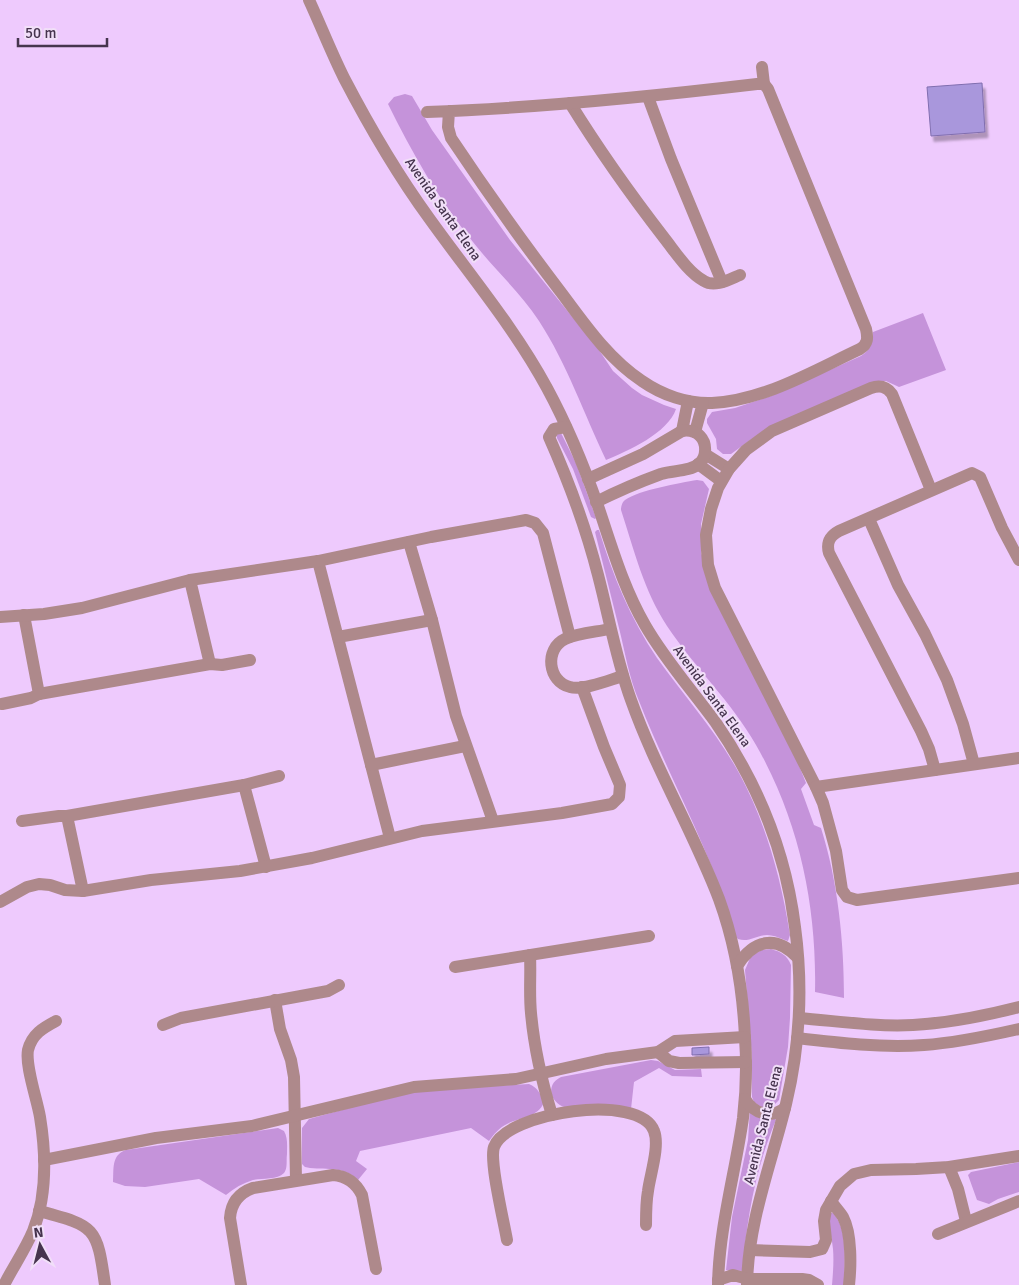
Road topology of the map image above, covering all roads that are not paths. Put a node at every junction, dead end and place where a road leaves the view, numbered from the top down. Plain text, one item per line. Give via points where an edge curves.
1 (309, 0) edge
2 (762, 67) dead end
3 (764, 84) junction
4 (648, 97) junction
5 (570, 103) junction
6 (450, 111) junction
7 (427, 112) dead end
8 (740, 275) dead end
9 (722, 282) junction
10 (688, 401) junction
11 (702, 403) junction
12 (566, 427) junction
13 (682, 431) junction
14 (695, 432) junction
15 (701, 459) junction
16 (729, 469) junction
17 (588, 479) junction
18 (721, 481) junction
19 (931, 490) junction
20 (596, 502) junction
21 (869, 519) junction
22 (409, 542) junction
23 (1019, 560) edge
24 (318, 561) junction
25 (190, 580) junction
26 (24, 615) junction
27 (0, 617) edge
28 (432, 620) junction
29 (610, 629) junction
30 (338, 637) junction
31 (570, 637) junction
32 (250, 660) dead end
33 (210, 664) junction
34 (622, 676) junction
35 (582, 687) junction
36 (39, 694) junction
37 (2, 704) dead end
38 (465, 746) junction
39 (1019, 758) edge
40 (974, 764) junction
41 (371, 765) junction
42 (935, 770) junction
43 (279, 776) dead end
44 (244, 785) junction
45 (816, 787) junction
46 (67, 816) junction
47 (22, 821) dead end
48 (493, 821) junction
49 (390, 838) junction
50 (266, 867) junction
51 (1019, 878) edge
52 (83, 891) junction
53 (0, 902) edge
54 (649, 936) dead end
55 (530, 954) junction
56 (798, 958) junction
57 (736, 966) junction
58 (455, 967) dead end
59 (339, 985) dead end
60 (274, 1000) junction
61 (1019, 1007) edge
62 (799, 1018) junction
63 (56, 1021) dead end
64 (163, 1024) dead end
65 (1019, 1028) edge
66 (745, 1038) junction
67 (797, 1038) junction
68 (658, 1052) junction
69 (746, 1062) junction
70 (542, 1074) junction
71 (745, 1099) junction
72 (785, 1108) junction
73 (552, 1115) junction
74 (294, 1117) junction
75 (1019, 1156) edge
76 (44, 1160) junction
77 (948, 1167) junction
78 (296, 1180) junction
79 (1019, 1201) edge
80 (831, 1202) junction
81 (39, 1211) junction
82 (966, 1221) junction
83 (646, 1225) dead end
84 (938, 1234) dead end
85 (507, 1240) dead end
86 (750, 1250) junction
87 (376, 1269) dead end
88 (718, 1282) edge
89 (748, 1282) edge
90 (4, 1285) edge
91 (105, 1285) edge
92 (241, 1285) edge
93 (818, 1285) edge
94 (849, 1285) edge

1 - 12 street, Avenida Santa Elena via 343,76 389,157 428,218 531,360
2 - 3 street
3 - 4 street
3 - 11 street via 863,322 867,342 860,349 756,396
4 - 5 street
4 - 9 street via 670,159
5 - 6 street
5 - 9 street via 612,167 683,261 704,282
6 - 7 street
6 - 10 street via 448,132 473,172 598,342 641,380 668,395
8 - 9 street
10 - 11 street
10 - 13 street
11 - 14 street
12 - 17 street, Avenida Santa Elena
12 - 29 street, Avenida Santa Elena via 554,429 549,437 576,501
13 - 14 street
13 - 17 street via 643,454
14 - 15 street via 705,445
15 - 16 street
15 - 18 street
15 - 20 street
16 - 18 street
16 - 19 street via 746,450 772,432 880,386 888,388 892,394
17 - 20 street, Avenida Santa Elena
18 - 45 street via 706,534 711,574
19 - 21 street
19 - 23 street via 970,473 978,475
20 - 56 street, Avenida Santa Elena via 620,573 639,615 669,662 726,738 762,804 785,870
21 - 40 street via 898,585 947,680
21 - 42 street via 835,533 828,548 921,731
22 - 24 street
22 - 28 street
22 - 31 street via 526,520 535,523 543,533
24 - 25 street
24 - 30 street
25 - 26 street via 82,608
25 - 33 street
26 - 27 street
26 - 36 street
28 - 30 street
28 - 38 street
29 - 31 street
29 - 34 street, Avenida Santa Elena
30 - 41 street
31 - 35 street via 556,647 551,666 560,682 570,688
32 - 33 street
33 - 36 street
34 - 35 street
34 - 57 street, Avenida Santa Elena via 646,739 711,879 727,924
35 - 48 street via 620,785 619,797 608,806
36 - 37 street
38 - 41 street
38 - 48 street
39 - 40 street
40 - 42 street
41 - 49 street
42 - 45 street
43 - 44 street
44 - 46 street
44 - 50 street
45 - 51 street via 830,827 842,890 850,899
46 - 47 street
46 - 52 street
48 - 49 street
49 - 50 street
50 - 52 street
52 - 53 street via 39,884
54 - 55 street
55 - 58 street
55 - 70 street via 531,1012
56 - 57 street via 781,944 762,943 751,949
56 - 62 street, Avenida Santa Elena
57 - 66 street, Avenida Santa Elena
59 - 60 street via 328,991
60 - 64 street
60 - 74 street via 291,1060
61 - 62 street via 973,1018 913,1025
62 - 67 street, Avenida Santa Elena
63 - 76 street via 38,1031 28,1051 41,1119
65 - 67 street via 977,1038 923,1045 872,1045
66 - 68 street via 675,1041
66 - 69 street, Avenida Santa Elena
67 - 72 street, Avenida Santa Elena
68 - 69 street via 669,1061 679,1063
68 - 70 street via 606,1059
69 - 71 street, Avenida Santa Elena
70 - 73 street
70 - 74 street via 414,1088
71 - 72 street via 764,1114
71 - 88 street, Avenida Santa Elena via 722,1228
72 - 86 street, Avenida Santa Elena via 762,1189
73 - 83 street via 594,1110 619,1112 639,1116 651,1126 656,1136 656,1147 646,1203
73 - 85 street via 507,1132 493,1149 492,1159
74 - 76 street via 239,1128 156,1138
74 - 78 street
75 - 77 street
76 - 81 street
77 - 80 street via 860,1171 844,1182
77 - 82 street via 958,1189
78 - 87 street via 333,1175 347,1178 357,1186 363,1199
78 - 92 street via 250,1189 233,1204 230,1218
79 - 82 street
80 - 86 street via 824,1216 826,1244 820,1250
80 - 94 street via 847,1226
81 - 90 street
81 - 91 street via 80,1224 94,1234
82 - 84 street
86 - 89 street, Avenida Santa Elena
88 - 89 street via 733,1275
89 - 93 street via 802,1279

